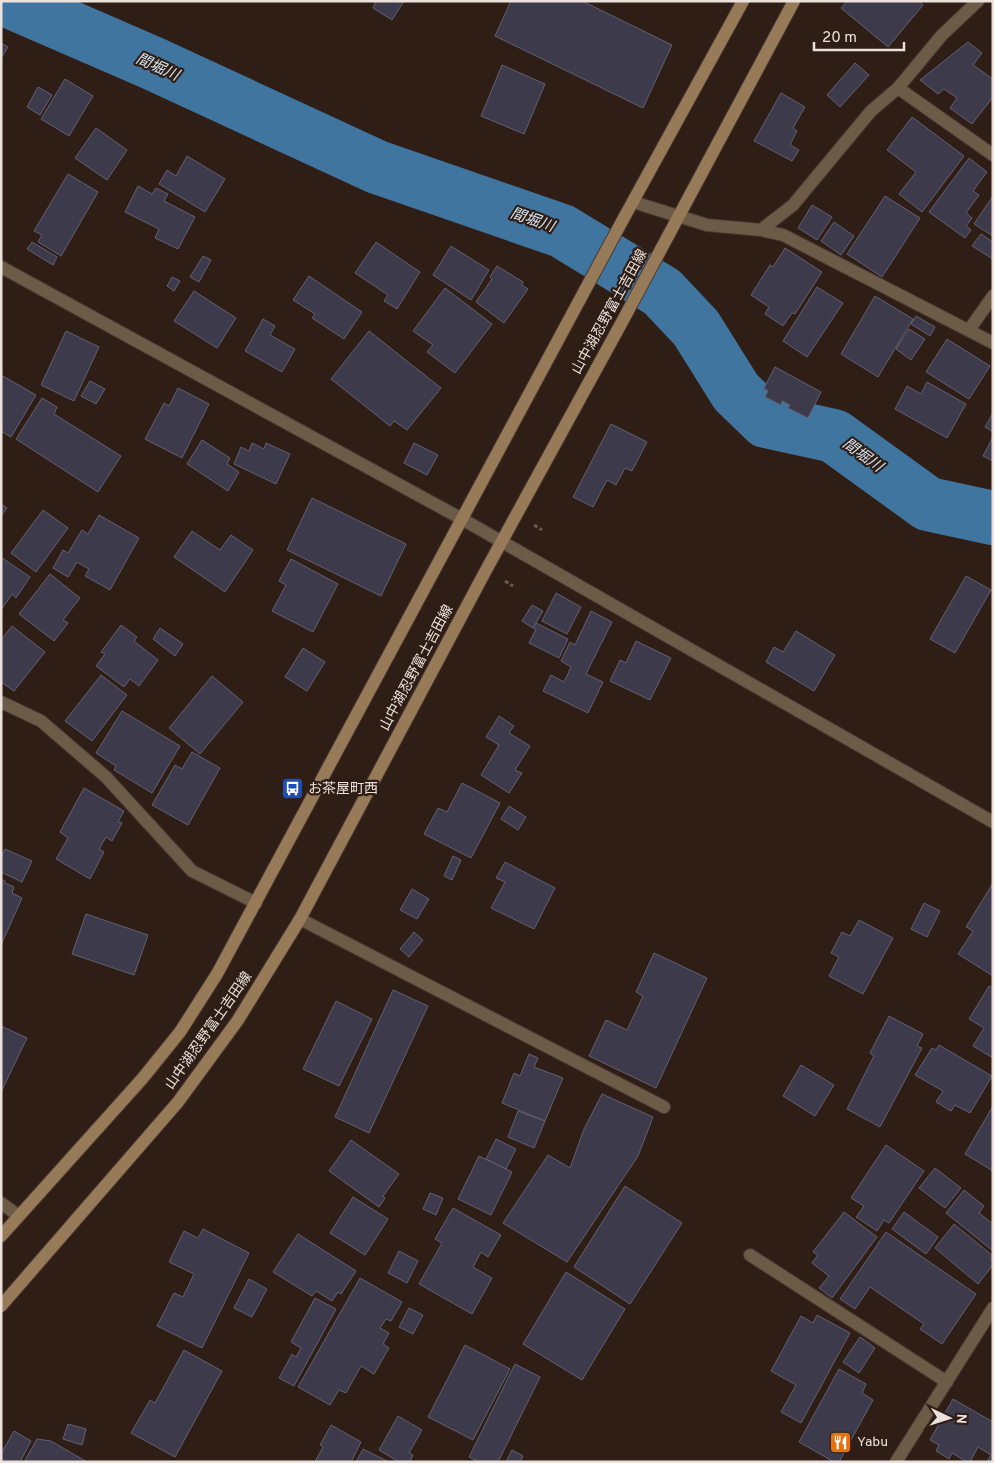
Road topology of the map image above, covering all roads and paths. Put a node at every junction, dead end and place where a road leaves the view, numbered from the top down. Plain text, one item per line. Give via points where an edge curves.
1 (743, 1) edge
2 (794, 1) edge
3 (978, 1) edge
4 (898, 88) junction
5 (993, 155) edge
6 (633, 202) junction
7 (680, 216) junction
8 (761, 230) junction
9 (1, 267) edge
10 (993, 296) edge
11 (969, 330) junction
12 (993, 343) edge
13 (462, 518) junction
14 (502, 541) junction
15 (1, 702) edge
16 (993, 822) edge
17 (256, 903) junction
18 (300, 919) junction
19 (664, 1107) dead end
20 (1, 1202) edge
21 (19, 1216) junction
22 (1, 1236) edge
23 (750, 1255) dead end
24 (1, 1306) edge
25 (993, 1308) edge
26 (947, 1382) junction
27 (896, 1462) edge

1 - 6 main road, 山中湖忍野富士吉田線
2 - 7 main road, 山中湖忍野富士吉田線
3 - 4 street via 942,35
4 - 5 street
4 - 8 street via 871,111 793,205
6 - 7 street
6 - 13 main road, 山中湖忍野富士吉田線
7 - 8 street via 707,224
7 - 14 main road, 山中湖忍野富士吉田線
8 - 11 street via 783,236
9 - 13 street
10 - 11 street
11 - 12 street
13 - 14 street
13 - 17 main road, 山中湖忍野富士吉田線
14 - 16 street
14 - 18 main road, 山中湖忍野富士吉田線
15 - 17 street via 41,721 106,777 192,871
17 - 21 main road, 山中湖忍野富士吉田線 via 180,1032
18 - 19 street
18 - 24 main road, 山中湖忍野富士吉田線 via 238,1020 178,1102
20 - 21 street
21 - 22 main road, 山中湖忍野富士吉田線
23 - 26 street
25 - 26 street
26 - 27 street

